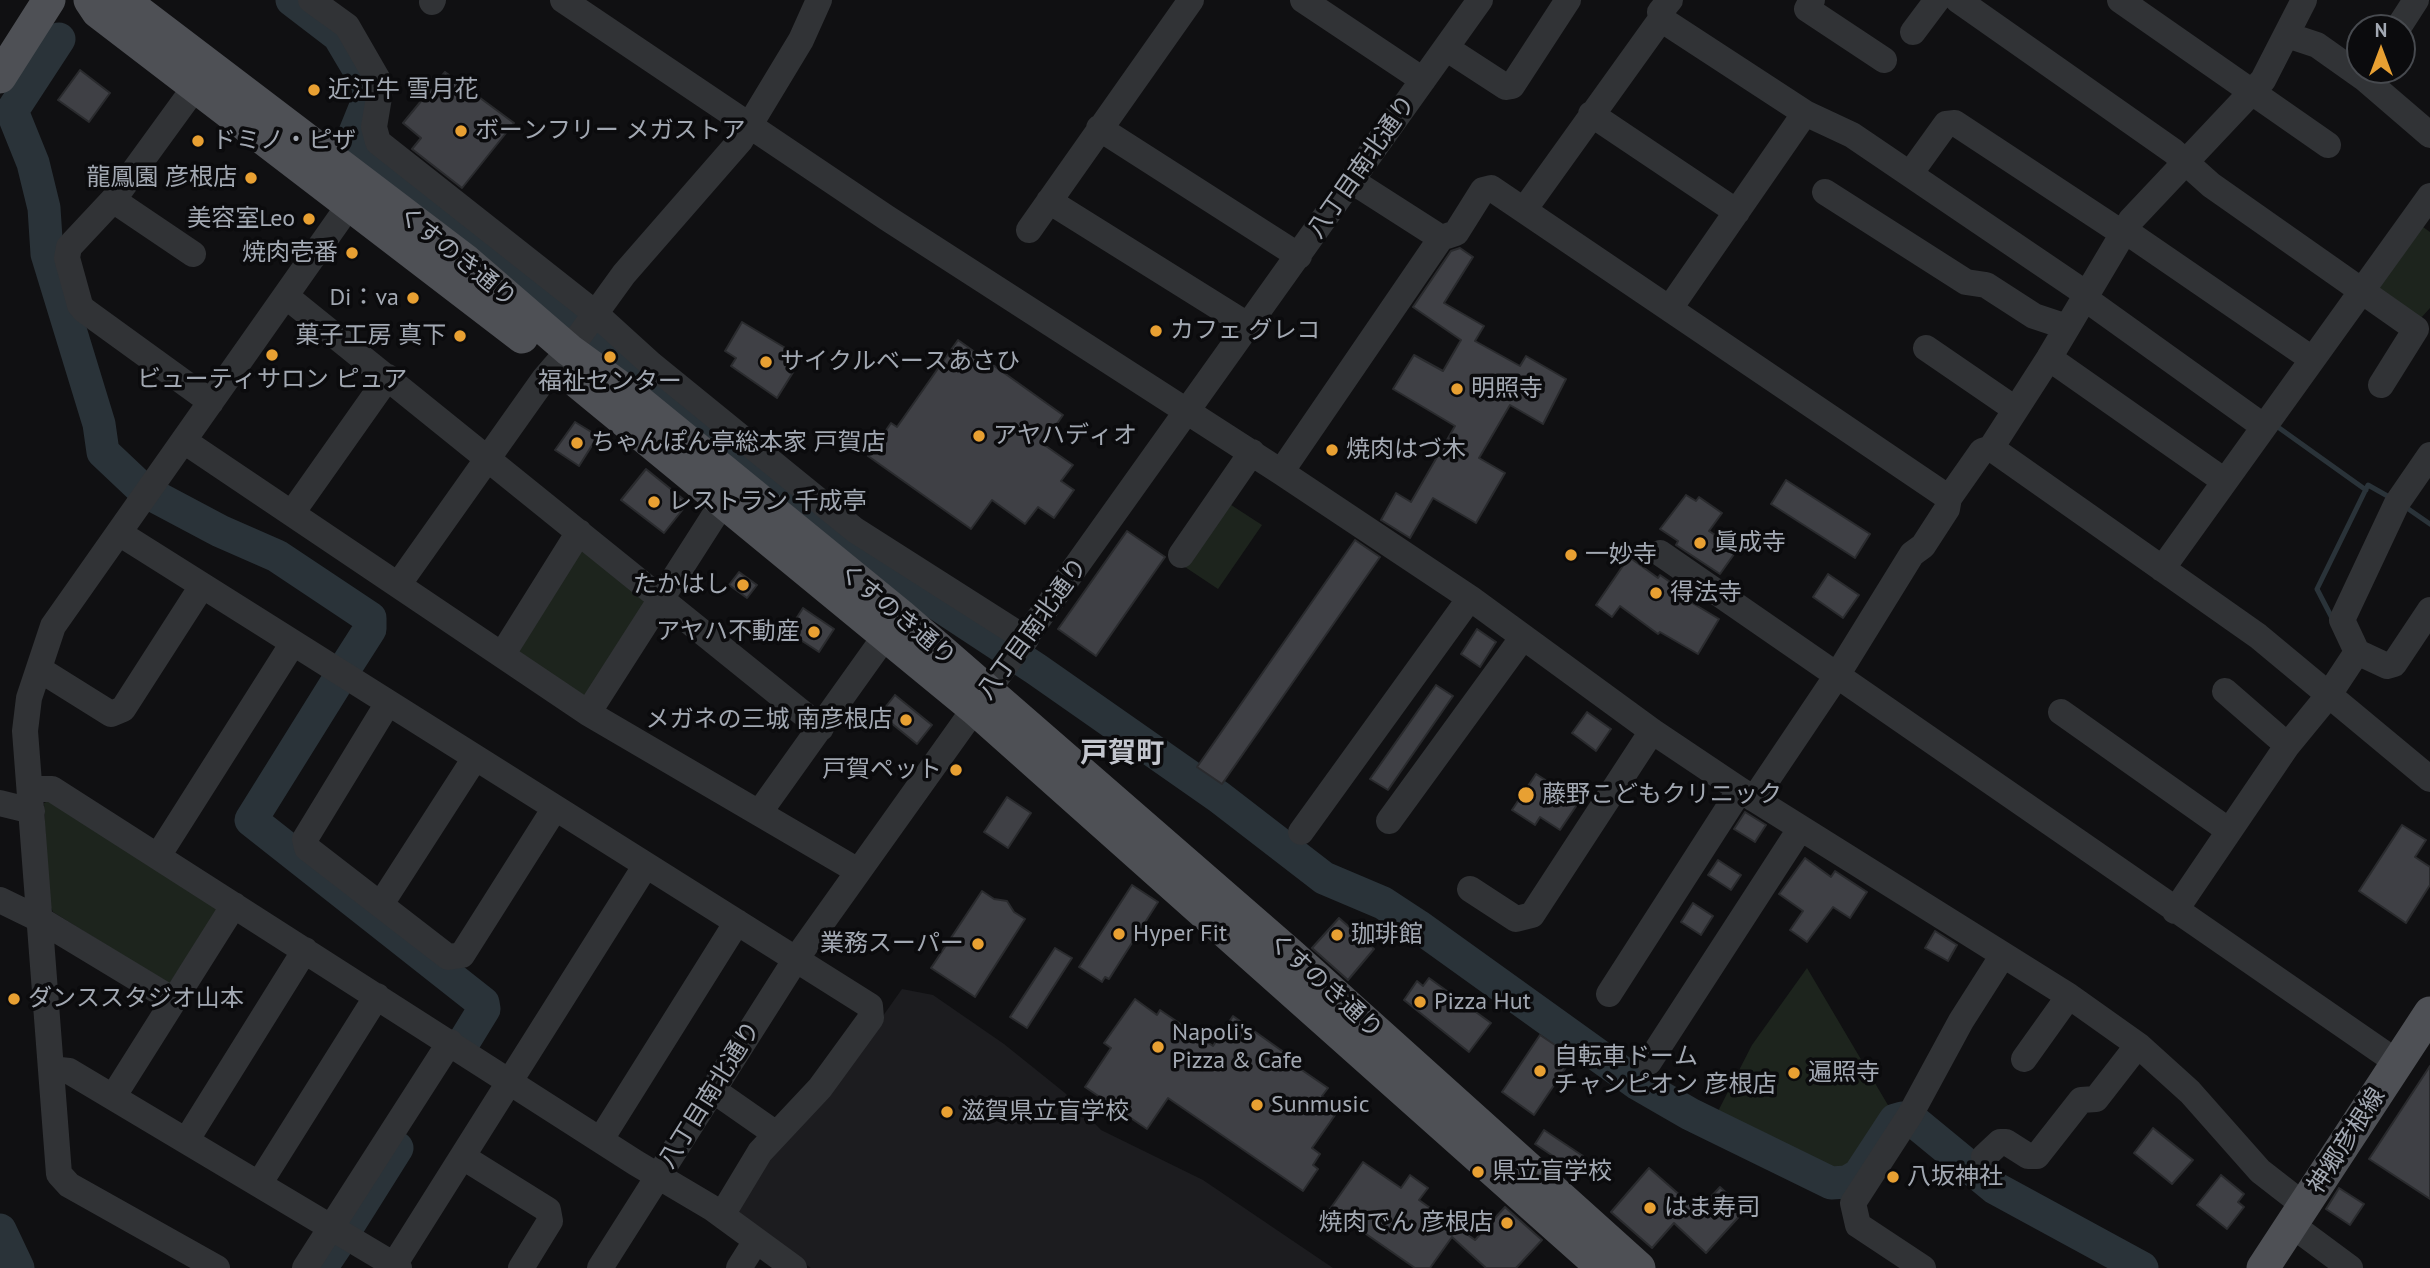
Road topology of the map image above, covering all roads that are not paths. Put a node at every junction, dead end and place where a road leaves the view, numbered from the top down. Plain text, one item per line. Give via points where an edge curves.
1 (49, 0) edge
2 (90, 0) edge
3 (122, 0) edge
4 (311, 0) edge
5 (564, 0) edge
6 (819, 0) edge
7 (1191, 0) edge
8 (1303, 0) edge
9 (1568, 0) edge
10 (1937, 0) edge
11 (1958, 0) edge
12 (2120, 0) edge
13 (2304, 0) edge
14 (1471, 3) edge
15 (1804, 3) edge
16 (1665, 9) edge
17 (1913, 32) dead end
18 (2287, 35) junction
19 (1446, 48) junction
20 (1884, 60) dead end
21 (2346, 61) edge
22 (203, 76) junction
23 (0, 77) edge
24 (1423, 80) junction
25 (2378, 84) edge
26 (2253, 93) junction
27 (1805, 113) junction
28 (1591, 114) junction
29 (750, 126) junction
30 (1099, 128) junction
31 (2430, 135) edge
32 (2328, 145) dead end
33 (2185, 161) junction
34 (1910, 174) junction
35 (1352, 181) junction
36 (1825, 192) dead end
37 (360, 195) junction
38 (2430, 196) edge
39 (113, 200) junction
40 (1049, 201) junction
41 (1524, 210) junction
42 (1737, 212) junction
43 (1029, 230) dead end
44 (2123, 231) junction
45 (1441, 238) junction
46 (193, 254) dead end
47 (1299, 256) junction
48 (2362, 293) junction
49 (2084, 295) junction
50 (287, 297) junction
51 (1670, 308) junction
52 (1249, 326) junction
53 (2067, 327) junction
54 (578, 337) junction
55 (1926, 348) dead end
56 (2049, 358) junction
57 (2312, 359) junction
58 (388, 377) junction
59 (2381, 386) dead end
60 (211, 402) junction
61 (2015, 409) junction
62 (1190, 411) junction
63 (2263, 426) junction
64 (184, 441) junction
65 (1991, 448) junction
66 (1252, 452) junction
67 (2430, 455) edge
68 (487, 457) junction
69 (1281, 472) junction
70 (2223, 480) junction
71 (729, 493) junction
72 (1949, 498) junction
73 (292, 513) junction
74 (579, 532) junction
75 (118, 533) junction
76 (1660, 553) dead end
77 (1181, 555) dead end
78 (2162, 569) junction
79 (398, 585) junction
80 (202, 586) junction
81 (662, 598) junction
82 (1470, 598) junction
83 (2430, 610) edge
84 (892, 626) junction
85 (1523, 637) junction
86 (293, 643) junction
87 (1019, 649) junction
88 (2357, 652) junction
89 (502, 655) junction
90 (39, 669) junction
91 (1836, 677) junction
92 (2225, 691) dead end
93 (2328, 696) junction
94 (981, 700) junction
95 (388, 703) junction
96 (2062, 712) dead end
97 (588, 713) junction
98 (821, 728) junction
99 (1652, 731) junction
100 (2287, 745) junction
101 (475, 758) junction
102 (2430, 779) edge
103 (1747, 794) junction
104 (31, 800) junction
105 (0, 803) edge
106 (555, 808) junction
107 (759, 813) junction
108 (1389, 821) dead end
109 (1801, 829) junction
110 (2228, 830) junction
111 (1301, 832) dead end
112 (158, 856) junction
113 (646, 865) junction
114 (858, 871) junction
115 (1470, 889) dead end
116 (0, 900) edge
117 (380, 904) junction
118 (234, 905) junction
119 (2175, 911) junction
120 (39, 919) junction
121 (737, 922) junction
122 (305, 950) junction
123 (2003, 955) junction
124 (796, 960) junction
125 (1609, 994) dead end
126 (377, 996) junction
127 (2069, 996) junction
128 (173, 1000) junction
129 (2430, 1013) edge
130 (450, 1042) junction
131 (2138, 1045) junction
132 (2024, 1059) dead end
133 (1649, 1062) dead end
134 (2398, 1063) junction
135 (51, 1069) junction
136 (511, 1080) junction
137 (713, 1090) junction
138 (113, 1097) junction
139 (776, 1134) junction
140 (601, 1139) junction
141 (186, 1140) junction
142 (463, 1157) junction
143 (1984, 1157) dead end
144 (659, 1175) junction
145 (259, 1184) junction
146 (722, 1215) junction
147 (2298, 1216) junction
148 (331, 1228) junction
149 (756, 1241) junction
150 (397, 1267) edge
151 (217, 1268) edge
152 (305, 1268) edge
153 (521, 1268) edge
154 (600, 1268) edge
155 (738, 1268) edge
156 (794, 1268) edge
157 (1603, 1268) edge
158 (1639, 1268) edge
159 (1923, 1268) edge
160 (2263, 1268) edge
161 (2350, 1268) edge

1 - 23 main road
2 - 22 main road, くすのき通り via 98,12
3 - 22 main road, くすのき通り
4 - 54 street via 347,26 381,85 374,127 378,143
5 - 29 street
6 - 29 street
7 - 30 street
8 - 24 street
9 - 19 street via 1512,86 1506,87
10 - 17 street
11 - 33 street
12 - 26 street
13 - 18 street
14 - 19 street, 八丁目南北通り
15 - 20 street
16 - 27 street
16 - 28 street
18 - 21 street via 2317,44
18 - 26 street
19 - 24 street, 八丁目南北通り
22 - 37 main road, くすのき通り
22 - 39 street
24 - 35 street, 八丁目南北通り
25 - 31 street
26 - 32 street
26 - 33 street
27 - 34 street via 1852,135
27 - 42 street
28 - 41 street
28 - 42 street
29 - 54 street via 624,274
29 - 62 street
30 - 40 street
30 - 47 street
33 - 44 street
33 - 48 street via 2211,185
34 - 44 street via 1946,124 1955,123
34 - 49 street
35 - 45 street
35 - 47 street, 八丁目南北通り
36 - 53 street via 1966,282 1986,285 2034,316
37 - 50 street
37 - 54 main road, くすのき通り
38 - 48 street
39 - 46 street
39 - 60 street via 69,247 67,258 80,305
40 - 43 street
40 - 52 street
41 - 45 street via 1491,188 1483,190 1456,233
41 - 51 street
42 - 51 street
44 - 49 street
44 - 57 street
45 - 69 street
47 - 52 street, 八丁目南北通り
48 - 57 street
48 - 59 street via 2416,329
49 - 53 street
49 - 63 street
50 - 58 street
50 - 60 street
51 - 72 street
52 - 62 street, 八丁目南北通り
53 - 56 street
54 - 68 street
54 - 71 main road, くすのき通り
54 - 87 street via 651,364 855,530
55 - 61 street
56 - 61 street
56 - 70 street
57 - 63 street
58 - 68 street
58 - 73 street
60 - 64 street
61 - 65 street
62 - 66 street
62 - 87 street, 八丁目南北通り
63 - 70 street
64 - 73 street
64 - 75 street
65 - 72 street via 1982,451
65 - 78 street
66 - 69 street
66 - 77 street
67 - 88 street via 2397,503 2342,620
68 - 74 street
68 - 79 street
69 - 82 street
70 - 78 street
71 - 81 street
71 - 84 main road, くすのき通り
72 - 91 street via 1947,509 1923,546 1912,554
73 - 79 street
74 - 81 street
74 - 89 street
75 - 80 street
75 - 90 street via 53,626
76 - 91 street
78 - 93 street via 2258,636
79 - 89 street
80 - 86 street
80 - 90 street via 123,709 111,714
81 - 97 street
81 - 98 street
82 - 85 street
82 - 111 street
83 - 88 street via 2394,664 2387,666
84 - 94 main road, くすのき通り
84 - 98 street
85 - 99 street
85 - 108 street
86 - 95 street
86 - 112 street
87 - 94 street, 八丁目南北通り
88 - 93 street
89 - 97 street
90 - 104 street via 29,698 26,731
91 - 103 street
91 - 119 street
92 - 100 street
93 - 100 street
93 - 102 street
94 - 114 street, 八丁目南北通り
94 - 157 main road, くすのき通り
94 - 158 main road, くすのき通り via 1301,964
95 - 101 street
95 - 117 street via 305,839 307,848
96 - 110 street
97 - 107 street
98 - 107 street
99 - 103 street
99 - 115 street via 1532,915 1516,919
100 - 110 street
101 - 106 street
101 - 117 street
103 - 109 street
103 - 125 street
104 - 105 street
104 - 112 street via 52,789
104 - 120 street
106 - 113 street
106 - 117 street via 462,955 448,957
107 - 114 street
109 - 123 street
109 - 133 street
110 - 119 street
112 - 118 street
113 - 121 street
113 - 136 street
114 - 124 street, 八丁目南北通り
116 - 120 street
118 - 122 street
118 - 128 street
119 - 134 street
120 - 128 street
120 - 135 street
121 - 124 street
121 - 140 street
122 - 126 street
122 - 141 street
123 - 127 street
123 - 159 street via 1853,1203 1858,1225
124 - 137 street, 八丁目南北通り
124 - 139 street via 870,1006 871,1018 820,1088
126 - 130 street
126 - 145 street
127 - 131 street
127 - 132 street
128 - 138 street
129 - 134 main road, 神郷彦根線
130 - 136 street
130 - 148 street
131 - 143 street via 2096,1099 2081,1100 2037,1156 2000,1142
131 - 147 street via 2190,1092
134 - 147 main road, 神郷彦根線
135 - 138 street via 69,1071
135 - 151 street via 60,1174 69,1185
136 - 140 street
136 - 142 street
137 - 139 street
137 - 144 street, 八丁目南北通り
138 - 141 street
139 - 146 street via 750,1165
140 - 144 street
141 - 145 street
142 - 150 street
142 - 153 street via 548,1210 550,1221
144 - 146 street
144 - 154 street, 八丁目南北通り
145 - 148 street
146 - 149 street
147 - 160 main road, 神郷彦根線
147 - 161 street
148 - 150 street
148 - 152 street
149 - 155 street
149 - 156 street

